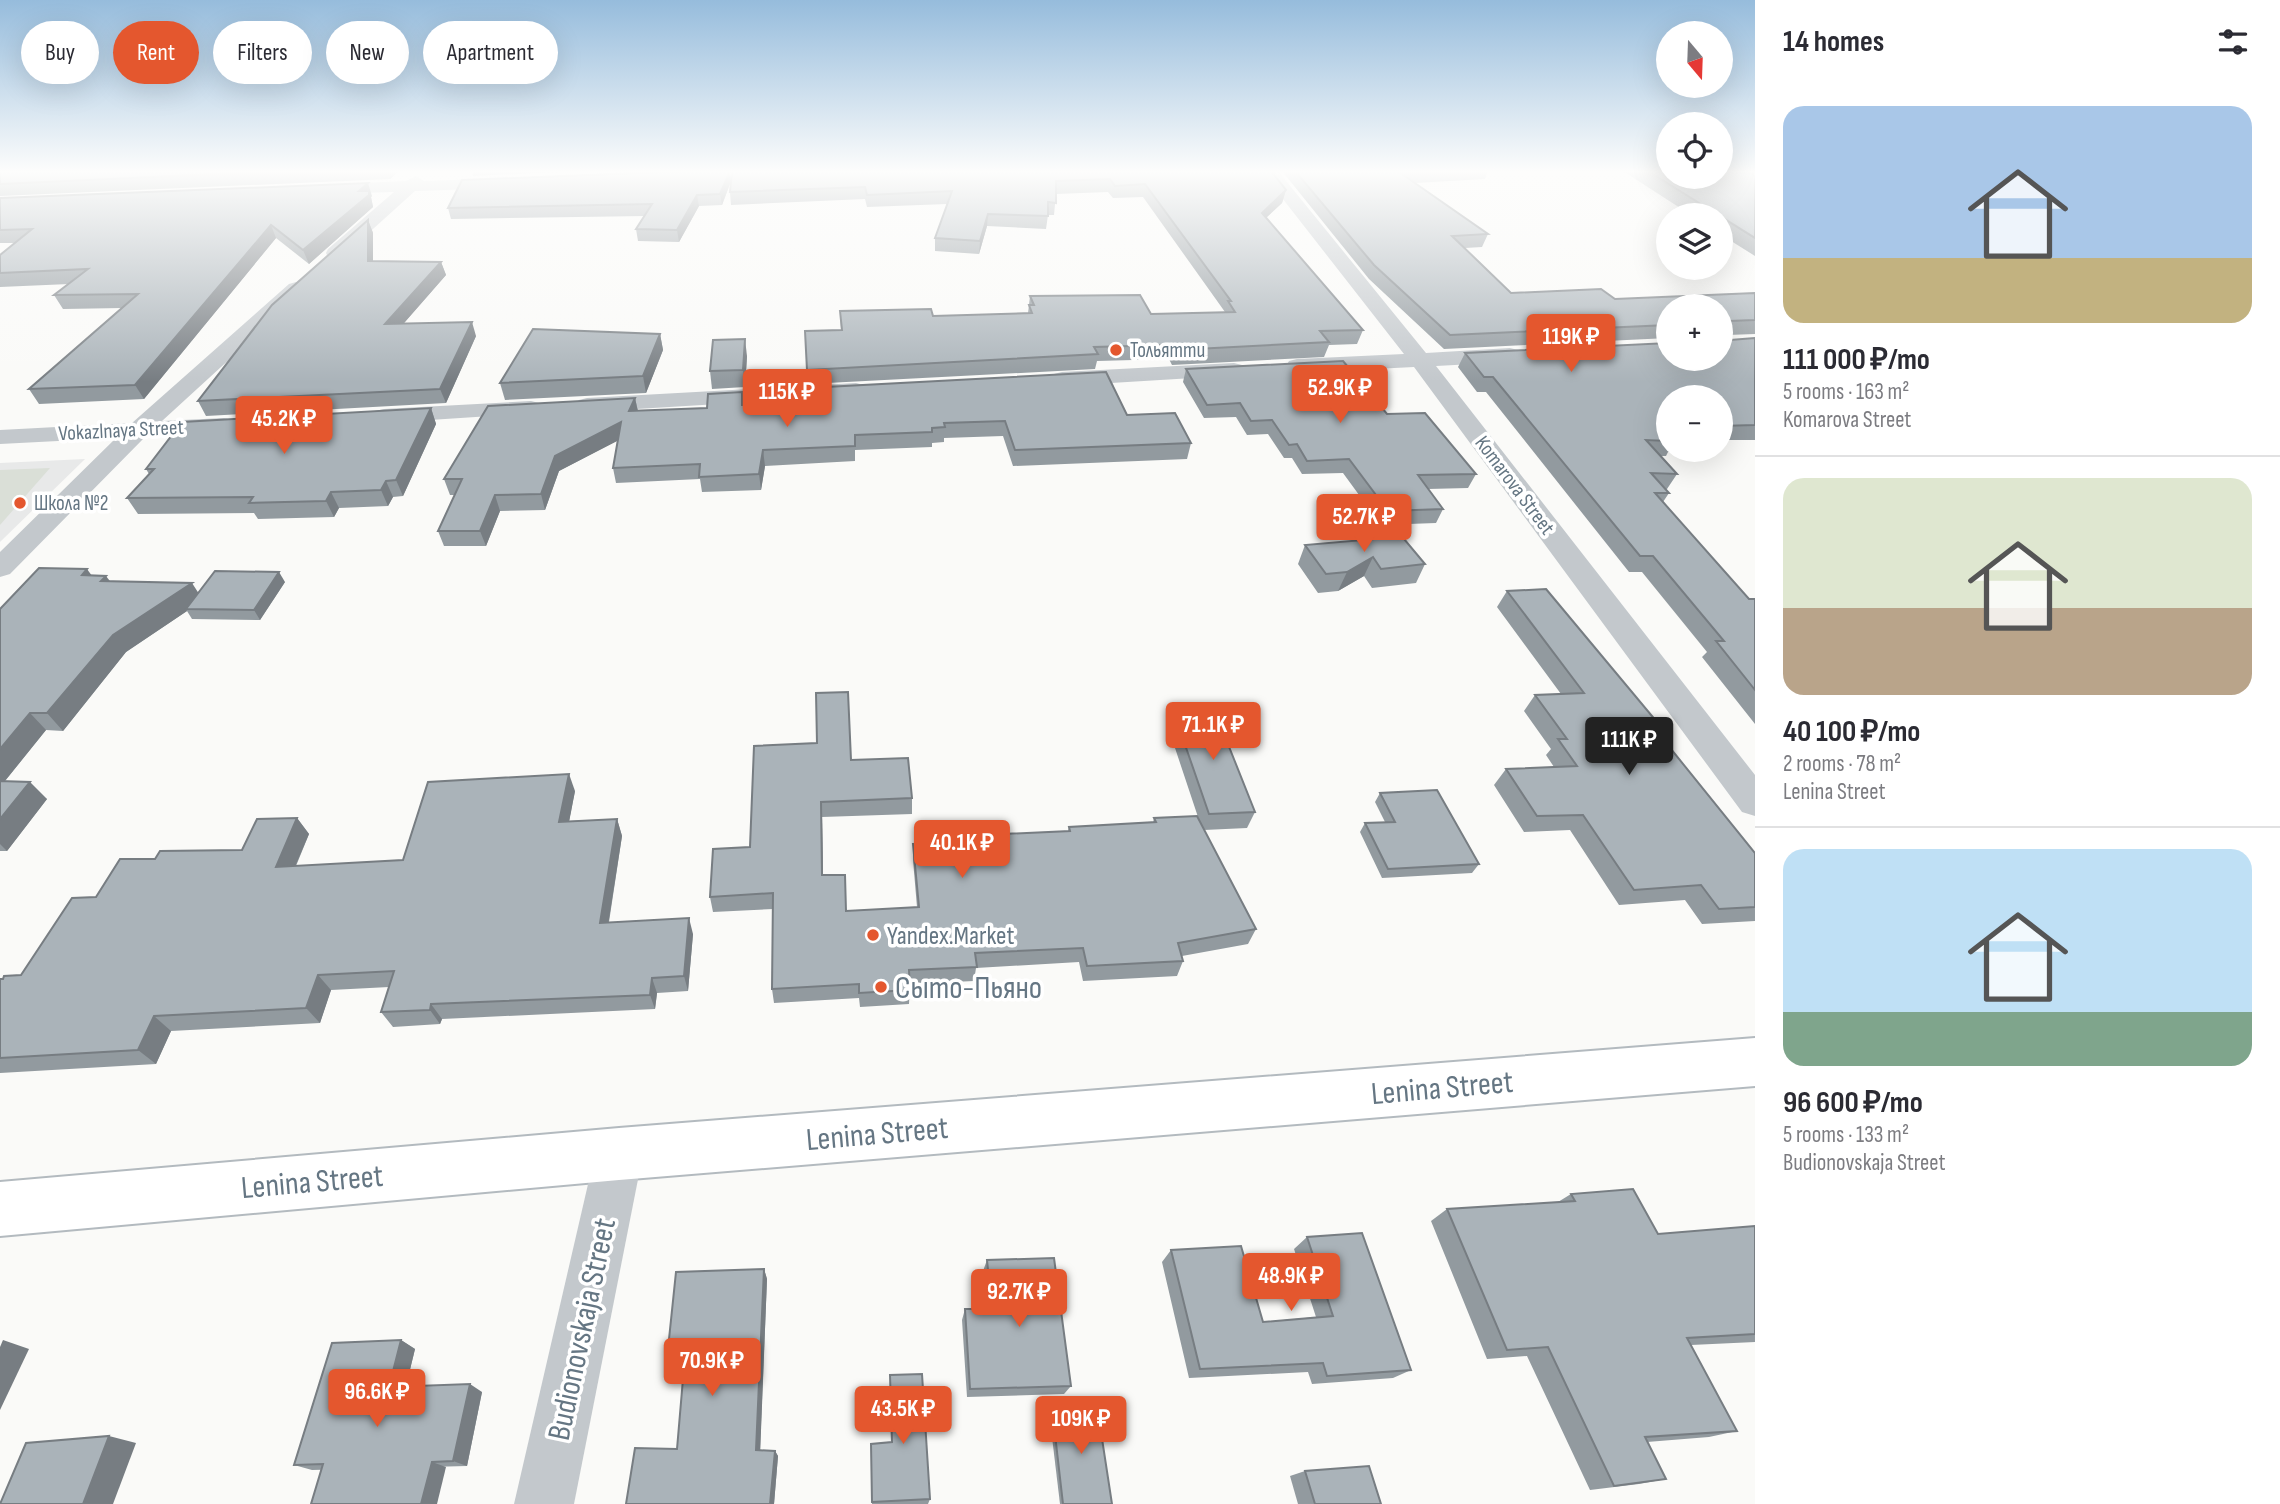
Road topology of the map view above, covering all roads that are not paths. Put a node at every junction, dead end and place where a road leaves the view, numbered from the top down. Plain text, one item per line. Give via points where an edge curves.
1 (349, 241) edge
2 (1325, 241) edge
3 (1530, 354) edge
4 (1420, 359) junction
5 (1280, 367) edge
6 (1253, 369) edge
7 (1044, 380) edge
8 (877, 389) edge
9 (362, 417) edge
10 (250, 423) edge
11 (139, 429) junction
12 (0, 437) edge
13 (0, 568) edge
14 (1755, 802) edge
15 (1755, 1062) edge
16 (619, 1154) junction
17 (0, 1209) edge
18 (544, 1504) edge

1 - 11 street
2 - 4 street, Komarova Street
3 - 4 street
4 - 5 street
4 - 14 street, Komarova Street
6 - 7 street
8 - 9 street
10 - 11 street, Vokazlnaya Street
11 - 12 street, Vokazlnaya Street
11 - 13 street
15 - 16 main road, Lenina Street
16 - 17 main road, Lenina Street
16 - 18 street, Budionovskaja Street

